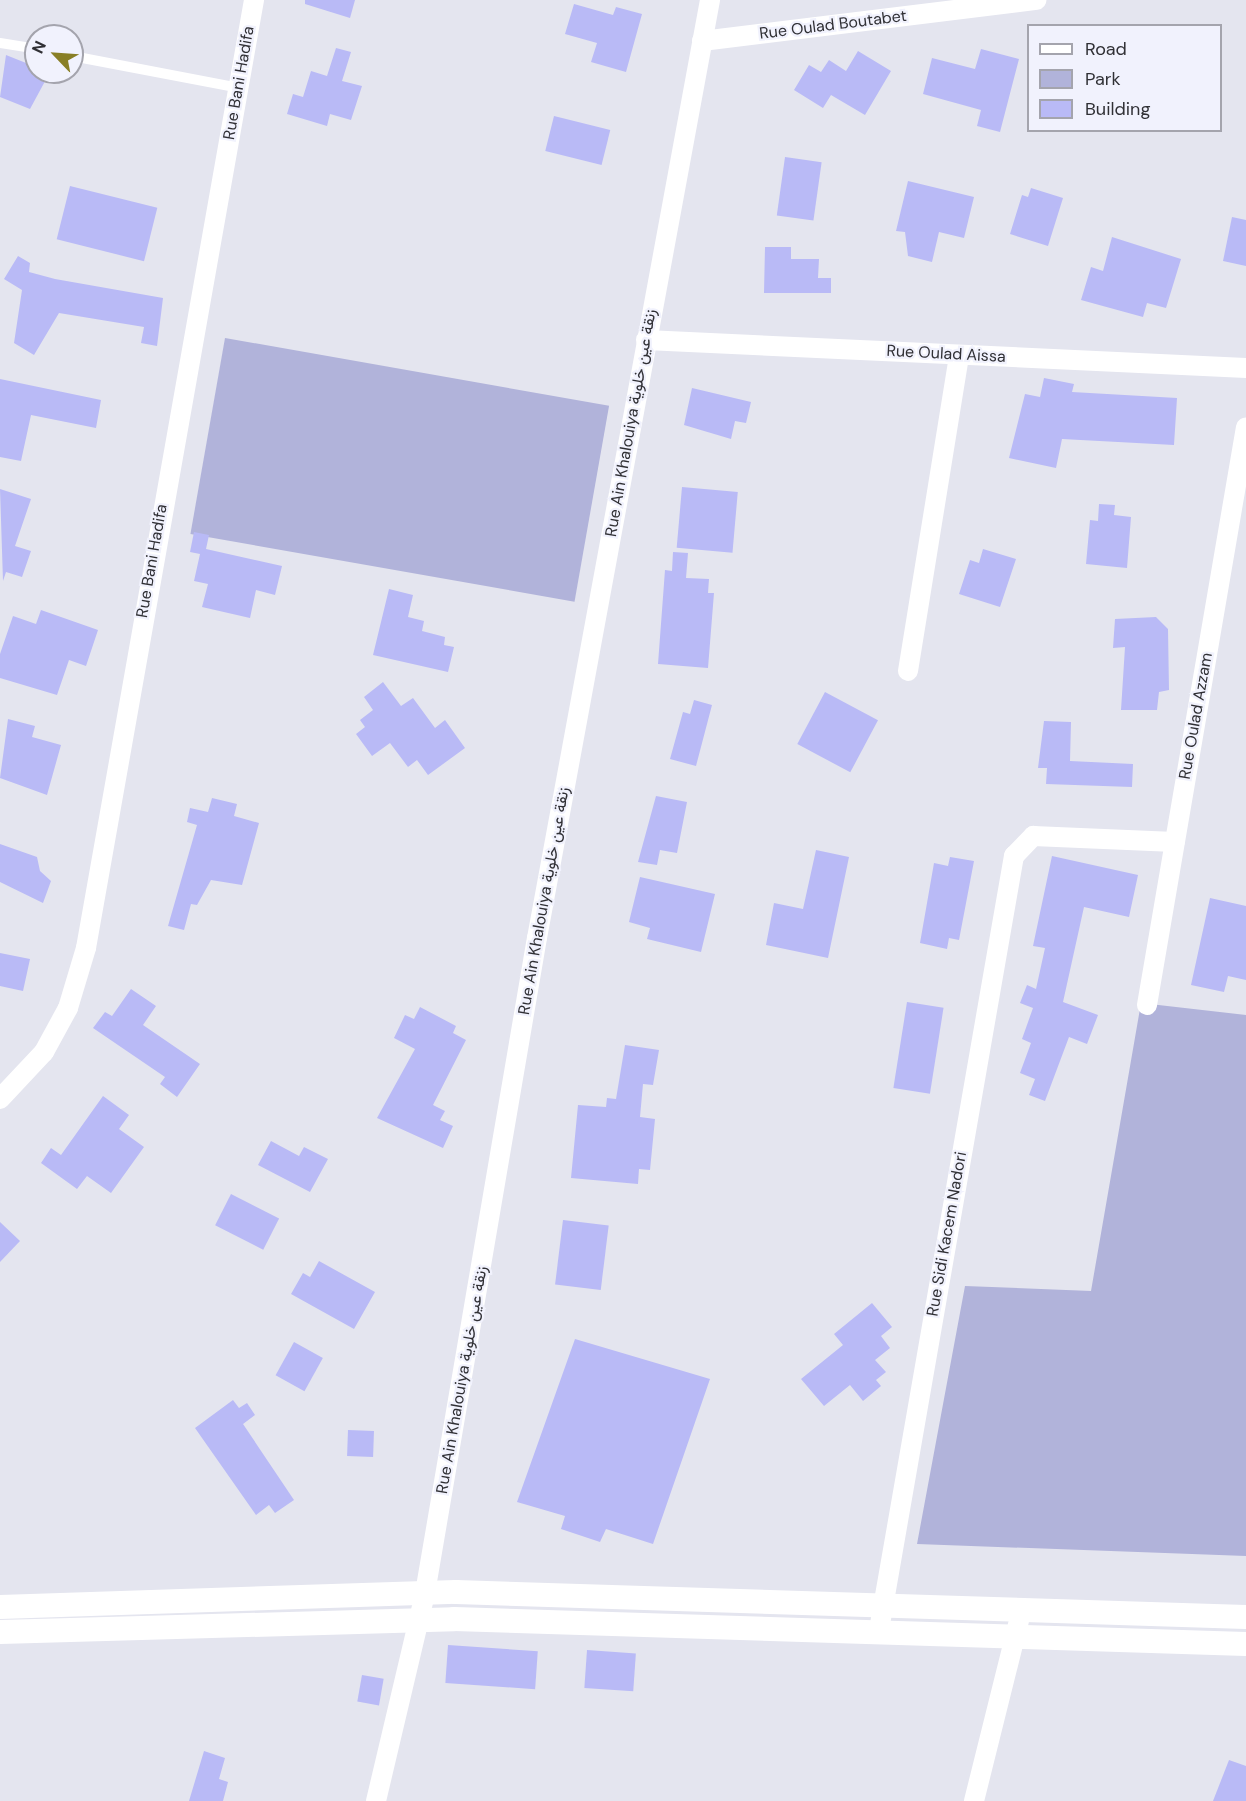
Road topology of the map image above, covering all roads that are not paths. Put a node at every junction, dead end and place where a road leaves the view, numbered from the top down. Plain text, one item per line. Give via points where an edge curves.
1 (254, 0) edge
2 (710, 0) edge
3 (1036, 0) edge
4 (702, 40) junction
5 (0, 43) edge
6 (24, 47) edge
7 (84, 58) edge
8 (239, 88) junction
9 (646, 340) junction
10 (959, 355) junction
11 (1246, 368) edge
12 (1246, 427) edge
13 (908, 671) dead end
14 (1174, 842) junction
15 (1148, 1005) dead end
16 (0, 1099) edge
17 (425, 1593) junction
18 (883, 1604) junction
19 (0, 1607) edge
20 (1022, 1608) junction
21 (1246, 1617) edge
22 (420, 1620) junction
23 (879, 1630) junction
24 (0, 1632) edge
25 (1017, 1635) junction
26 (1246, 1644) edge
27 (376, 1801) edge
28 (974, 1801) edge

1 - 8 street, Rue Bani Hadifa
2 - 4 street, Rue Ain Khalouiya زنقة عين خلوية
3 - 4 street, Rue Oulad Boutabet
4 - 9 street, Rue Ain Khalouiya زنقة عين خلوية
5 - 6 lane
7 - 8 lane
8 - 16 street, Rue Bani Hadifa via 86,948 68,1008 44,1052
9 - 10 street, Rue Oulad Aissa
9 - 17 street, Rue Ain Khalouiya زنقة عين خلوية
10 - 11 street, Rue Oulad Aissa
10 - 13 street
12 - 14 street, Rue Oulad Azzam
14 - 15 street, Rue Oulad Azzam
14 - 18 street, Rue Sidi Kacem Nadori via 1033,836 1024,841 1014,856
17 - 18 street
17 - 19 street
17 - 22 street, Rue Ain Khalouiya زنقة عين خلوية
18 - 20 street
18 - 23 street, Rue Sidi Kacem Nadori
20 - 21 street
20 - 25 street
22 - 23 street
22 - 24 street
22 - 27 street, Rue Ain Khalouiya زنقة عين خلوية
23 - 25 street
25 - 26 street
25 - 28 street

